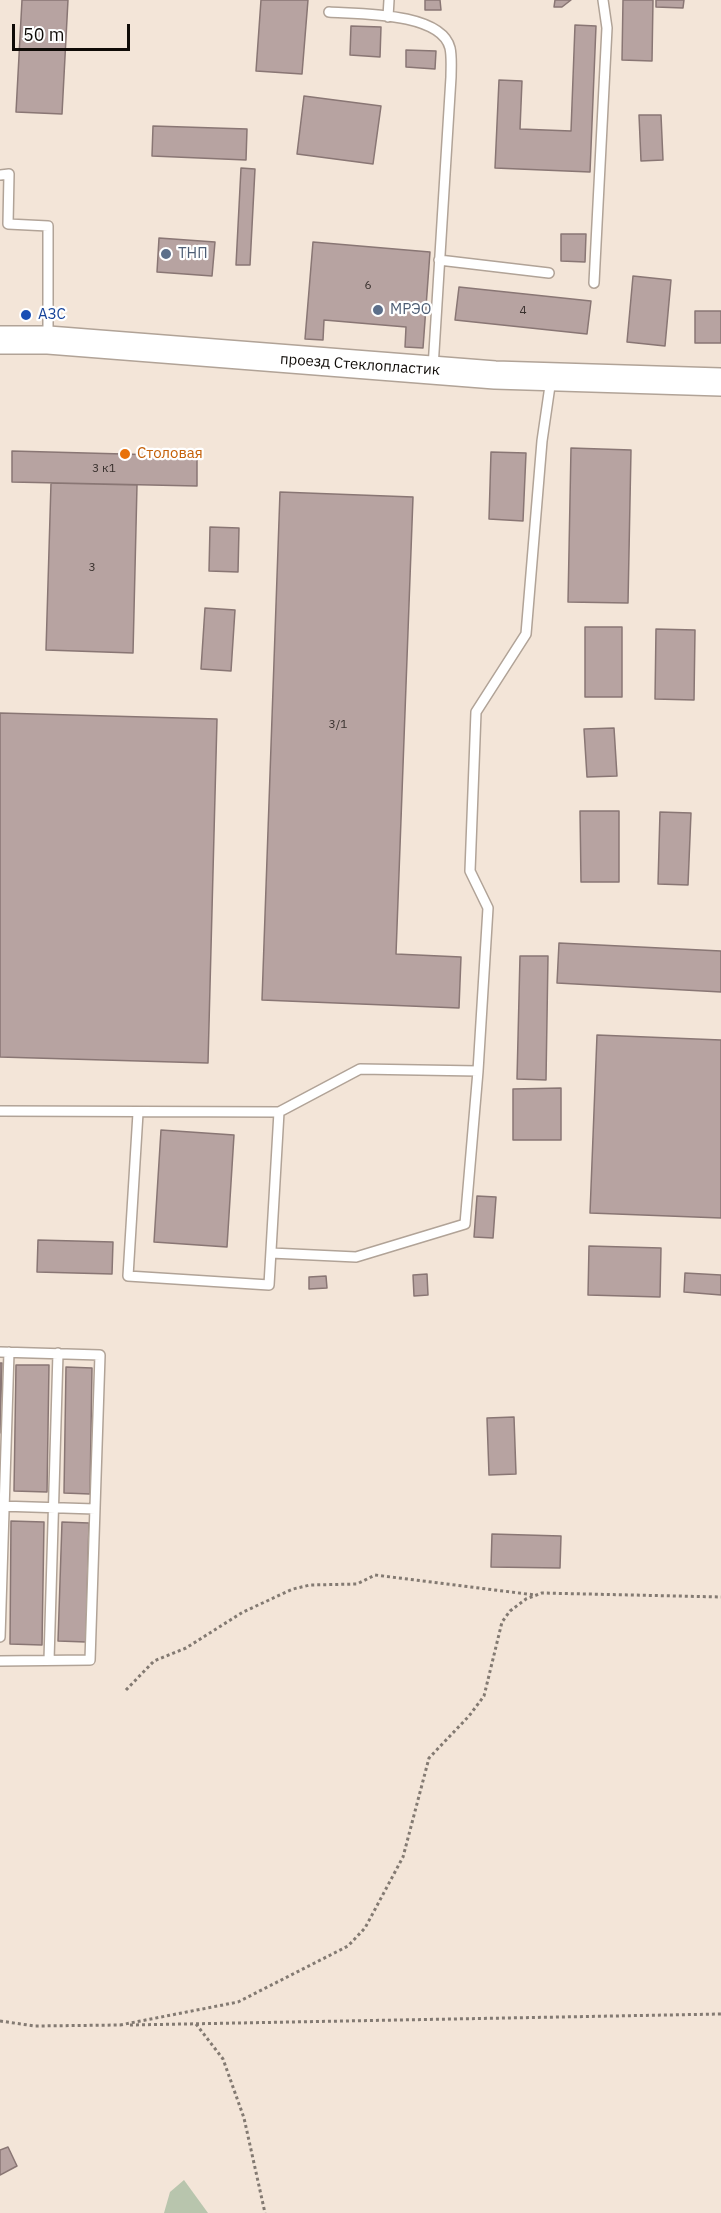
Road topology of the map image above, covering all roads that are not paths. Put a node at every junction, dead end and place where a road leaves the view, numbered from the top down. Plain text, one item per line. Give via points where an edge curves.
1 (389, 0) edge
2 (603, 0) edge
3 (329, 12) dead end
4 (388, 17) junction
5 (0, 175) edge
6 (439, 260) junction
7 (549, 273) dead end
8 (594, 283) dead end
9 (0, 340) edge
10 (48, 340) junction
11 (433, 370) junction
12 (551, 377) junction
13 (721, 382) edge
14 (478, 1071) junction
15 (0, 1111) edge
16 (279, 1112) junction
17 (138, 1113) junction
18 (271, 1253) junction
19 (4, 1352) edge
20 (58, 1353) junction
21 (2, 1506) edge
22 (54, 1508) junction
23 (95, 1509) junction
24 (0, 1637) edge
25 (49, 1660) junction
26 (0, 1661) edge

1 - 4 lane
2 - 8 lane via 607,28
3 - 4 lane
4 - 6 lane via 435,29 450,47
5 - 10 lane via 9,174 8,224 48,226
6 - 7 lane
6 - 11 lane
9 - 10 street, проезд Стеклопластик
10 - 11 street, проезд Стеклопластик
11 - 12 street, проезд Стеклопластик
12 - 13 street, проезд Стеклопластик
12 - 14 lane via 526,634 476,712 470,871 488,908
14 - 16 lane via 360,1069
14 - 18 lane via 465,1224 356,1257
15 - 17 lane
16 - 17 lane
16 - 18 lane
17 - 18 lane via 128,1276 269,1285
19 - 20 lane
19 - 21 lane
20 - 22 lane
20 - 23 lane via 100,1355
21 - 22 lane
21 - 24 lane
22 - 23 lane
22 - 25 lane
23 - 25 lane via 90,1660
25 - 26 lane

